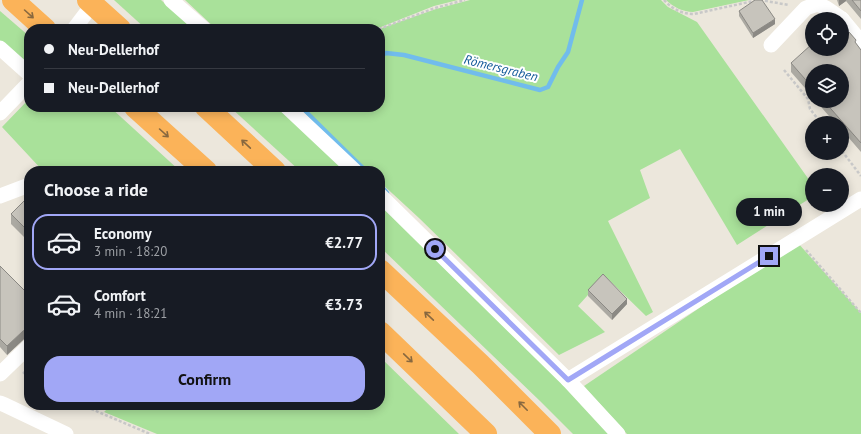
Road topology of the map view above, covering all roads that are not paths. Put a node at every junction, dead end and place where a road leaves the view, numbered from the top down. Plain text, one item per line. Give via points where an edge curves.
1 (13, 0) edge
2 (88, 0) edge
3 (171, 0) edge
4 (100, 7) edge
5 (832, 12) edge
6 (39, 24) edge
7 (80, 24) edge
8 (115, 24) edge
9 (198, 24) edge
10 (849, 27) edge
11 (861, 42) edge
12 (771, 45) dead end
13 (0, 48) edge
14 (24, 70) edge
15 (24, 88) edge
16 (141, 112) edge
17 (211, 112) edge
18 (292, 112) edge
19 (0, 113) edge
20 (200, 166) edge
21 (270, 166) edge
22 (350, 166) edge
23 (24, 187) edge
24 (0, 196) edge
25 (861, 199) edge
26 (385, 200) edge
27 (385, 275) edge
28 (385, 337) edge
29 (24, 351) edge
30 (0, 374) edge
31 (568, 380) junction
32 (0, 403) edge
33 (66, 434) edge
34 (486, 434) edge
35 (550, 434) edge
36 (618, 434) edge

1 -> 6 highway
2 - 4 highway
3 - 9 street
4 - 7 street
4 - 8 highway
5 - 12 street via 818,4 806,8
10 - 11 street
13 - 14 street
15 - 19 street
16 -> 20 highway
21 -> 17 highway
18 - 22 street
23 - 24 street
25 - 31 street
26 - 31 street
35 -> 27 highway
28 -> 34 highway
29 - 30 street
31 - 36 street
32 - 33 street

